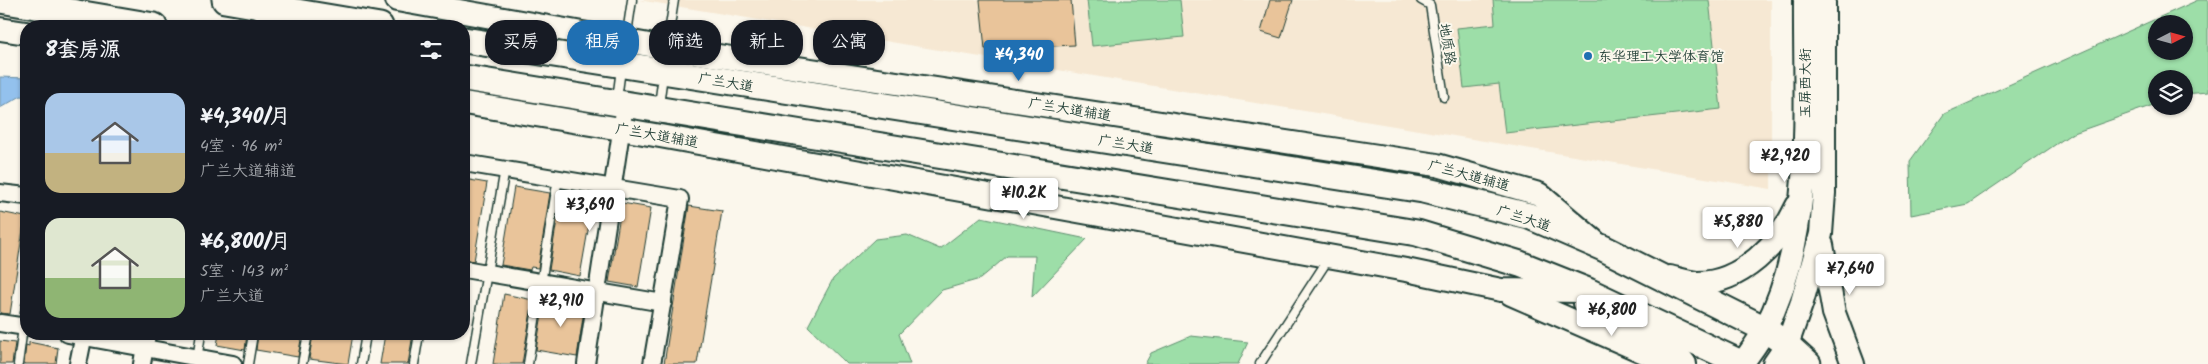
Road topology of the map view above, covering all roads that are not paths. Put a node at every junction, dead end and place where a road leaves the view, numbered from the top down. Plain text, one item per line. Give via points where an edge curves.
1 (0, 0) edge
2 (225, 0) edge
3 (397, 0) edge
4 (632, 0) edge
5 (674, 0) edge
6 (1421, 0) edge
7 (1805, 0) edge
8 (1824, 0) edge
9 (110, 20) edge
10 (344, 20) edge
11 (629, 20) edge
12 (671, 20) edge
13 (0, 29) edge
14 (20, 32) edge
15 (470, 40) edge
16 (567, 40) edge
17 (567, 48) edge
18 (623, 65) edge
19 (664, 65) edge
20 (694, 65) edge
21 (470, 79) edge
22 (1444, 97) dead end
23 (470, 104) edge
24 (620, 104) junction
25 (658, 110) junction
26 (621, 129) junction
27 (470, 164) edge
28 (505, 170) junction
29 (558, 178) junction
30 (613, 187) junction
31 (1804, 191) junction
32 (0, 193) edge
33 (20, 195) edge
34 (1821, 234) junction
35 (1330, 256) junction
36 (470, 270) edge
37 (487, 273) junction
38 (1655, 274) junction
39 (541, 283) junction
40 (1500, 290) junction
41 (1559, 291) junction
42 (1588, 291) junction
43 (597, 293) junction
44 (662, 303) junction
45 (0, 324) edge
46 (20, 326) edge
47 (1765, 329) junction
48 (23, 340) edge
49 (78, 340) edge
50 (104, 340) edge
51 (200, 340) edge
52 (251, 340) edge
53 (307, 340) edge
54 (365, 340) edge
55 (418, 340) edge
56 (144, 349) edge
57 (1781, 354) edge
58 (196, 361) edge
59 (18, 364) edge
60 (78, 364) edge
61 (233, 364) edge
62 (248, 364) edge
63 (302, 364) edge
64 (361, 364) edge
65 (414, 364) edge
66 (471, 364) edge
67 (528, 364) edge
68 (586, 364) edge
69 (652, 364) edge
70 (1260, 364) edge
71 (1666, 364) edge
72 (1685, 364) edge
73 (1743, 364) edge
74 (1808, 364) edge
75 (1853, 364) edge

1 - 9 main road
2 - 10 main road
3 - 16 main road
4 - 11 lane
5 - 12 lane
6 - 22 lane, 地质路 via 1430,5
7 - 31 main road, 玉屏西大街
8 - 34 main road, 玉屏西大街
13 - 14 main road
15 - 17 main road, 广兰大道
18 - 24 lane
19 - 25 lane
20 - 38 main road, 广兰大道 via 1423,190 1529,216
21 - 24 main road
23 - 26 main road, 广兰大道辅道
24 - 25 main road
24 - 26 street
25 - 42 main road via 1417,234 1520,264
26 - 30 street
26 - 35 main road, 广兰大道辅道
27 - 28 street
28 - 29 street
28 - 37 lane
29 - 30 street
29 - 39 lane
30 - 43 street
30 - 44 street via 680,198
31 - 38 main road via 1791,219 1775,240 1754,261 1726,278 1697,283
31 - 47 main road, 玉屏西大街 via 1796,238 1781,290
32 - 33 street
34 - 57 main road, 玉屏西大街 via 1802,302
34 - 75 main road via 1834,313
35 - 40 main road, 广兰大道辅道
35 - 70 lane
36 - 37 street
37 - 39 street
37 - 66 lane
38 - 47 main road, 广兰大道
39 - 43 street
39 - 67 lane
40 - 41 main road, 广兰大道辅道
40 - 71 main road
41 - 42 main road, 广兰大道辅道
41 - 72 main road via 1668,343
42 - 73 main road
43 - 44 street
43 - 68 street
44 - 69 street
45 - 46 street
47 - 57 main road, 广兰大道
47 - 73 main road, 玉屏西大街
48 - 59 lane
49 - 60 street
50 - 56 street
51 - 58 lane
52 - 62 lane
53 - 63 lane
54 - 64 lane
55 - 65 lane
56 - 58 street
57 - 74 main road, 广兰大道
58 - 61 street

